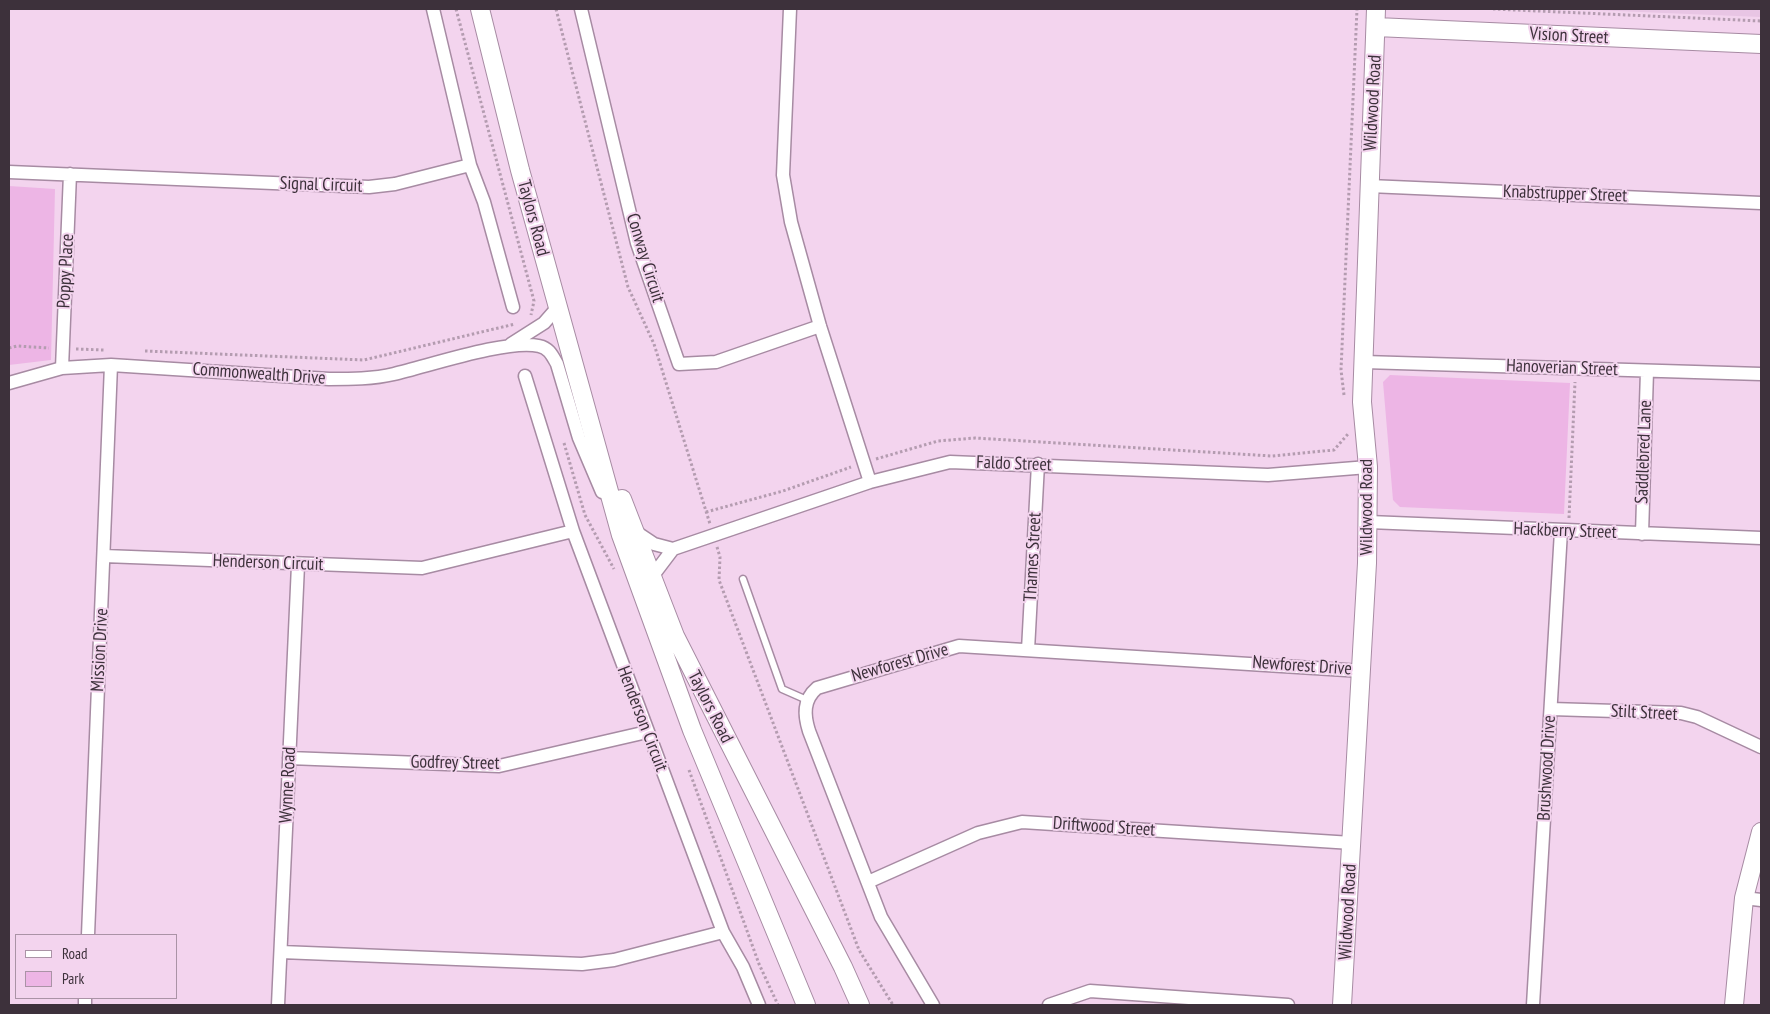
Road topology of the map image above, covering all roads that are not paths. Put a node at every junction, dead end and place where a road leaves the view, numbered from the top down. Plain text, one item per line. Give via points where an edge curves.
1 (433, 9) edge
2 (480, 9) edge
3 (484, 9) edge
4 (581, 9) edge
5 (790, 9) edge
6 (1376, 9) edge
7 (1376, 27) junction
8 (486, 38) junction
9 (1761, 44) edge
10 (470, 165) junction
11 (9, 172) edge
12 (70, 174) junction
13 (1369, 186) junction
14 (1761, 203) edge
15 (513, 306) dead end
16 (558, 307) junction
17 (820, 326) junction
18 (509, 346) junction
19 (1364, 362) junction
20 (111, 365) junction
21 (62, 368) junction
22 (1647, 371) junction
23 (1761, 374) edge
24 (524, 376) dead end
25 (9, 384) edge
26 (1038, 464) junction
27 (1368, 467) junction
28 (870, 482) junction
29 (1368, 522) junction
30 (573, 531) junction
31 (1561, 531) junction
32 (627, 532) junction
33 (1642, 534) junction
34 (1761, 538) edge
35 (673, 549) junction
36 (104, 556) junction
37 (298, 565) junction
38 (651, 578) junction
39 (743, 579) dead end
40 (1028, 650) junction
41 (1362, 671) junction
42 (807, 700) junction
43 (1551, 709) junction
44 (646, 732) junction
45 (1761, 747) edge
46 (289, 758) junction
47 (1761, 832) edge
48 (1352, 843) junction
49 (868, 882) junction
50 (1753, 899) edge
51 (723, 932) junction
52 (88, 934) edge
53 (281, 952) junction
54 (844, 967) junction
55 (278, 1005) edge
56 (759, 1005) edge
57 (806, 1005) edge
58 (860, 1005) edge
59 (872, 1005) edge
60 (933, 1005) edge
61 (1049, 1005) edge
62 (1288, 1005) edge
63 (1342, 1005) edge
64 (1533, 1005) edge
65 (1734, 1005) edge

1 - 10 street
2 - 8 street, Taylors Road
3 - 8 street, Taylors Road
4 - 17 street, Conway Circuit via 637,242 679,364 716,362
5 - 17 street via 783,175 791,222
6 - 7 street, Wildwood Road
7 - 9 street, Vision Street
7 - 13 street, Wildwood Road
8 - 16 street, Taylors Road
10 - 12 street, Signal Circuit via 395,184 369,187
10 - 15 street via 484,202
11 - 12 street, Signal Circuit
12 - 21 street, Poppy Place
13 - 14 street, Knabstrupper Street
13 - 19 street, Wildwood Road
16 - 18 street, Commonwealth Drive via 534,331
16 - 32 street, Taylors Road
17 - 28 street
18 - 20 street, Commonwealth Drive via 365,378 329,379
18 - 32 street, Commonwealth Drive via 537,345 551,353 579,438
19 - 22 street, Hanoverian Street
19 - 27 street, Wildwood Road via 1362,402
20 - 21 street, Commonwealth Drive
20 - 36 street, Mission Drive
21 - 25 street, Commonwealth Drive
22 - 23 street, Hanoverian Street
22 - 33 street, Saddlebred Lane
24 - 30 street
26 - 27 street, Faldo Street via 1268,475
26 - 28 street, Faldo Street via 950,462
26 - 40 street, Thames Street
27 - 29 street, Wildwood Road
28 - 35 street, Faldo Street
29 - 31 street, Hackberry Street
29 - 41 street, Wildwood Road
30 - 37 street, Henderson Circuit via 422,568
30 - 44 street, Henderson Circuit
31 - 33 street, Hackberry Street
31 - 43 street, Brushwood Drive
32 - 35 street
32 - 38 street, Taylors Road
32 - 57 street, Taylors Road via 692,730
33 - 34 street, Hackberry Street
35 - 38 street
36 - 37 street, Henderson Circuit
36 - 52 street, Mission Drive
37 - 46 street, Wynne Road
38 - 54 street, Taylors Road via 674,636
39 - 42 lane via 782,689
40 - 41 street, Newforest Drive
40 - 42 street, Newforest Drive via 959,646 944,649 817,688
41 - 48 street, Wildwood Road
42 - 49 street via 809,731
43 - 45 street, Stilt Street via 1681,713 1697,717
43 - 64 street, Brushwood Drive
44 - 46 street, Godfrey Street via 498,766
44 - 51 street, Henderson Circuit
46 - 53 street, Wynne Road
47 - 50 street
48 - 49 street, Driftwood Street via 1022,822 978,833
48 - 63 street, Wildwood Road
49 - 60 street via 881,917
50 - 65 street
51 - 53 street via 614,960 582,964
51 - 56 street, Henderson Circuit
53 - 55 street, Wynne Road
54 - 58 street, Taylors Road
54 - 59 street
61 - 62 street via 1090,991

